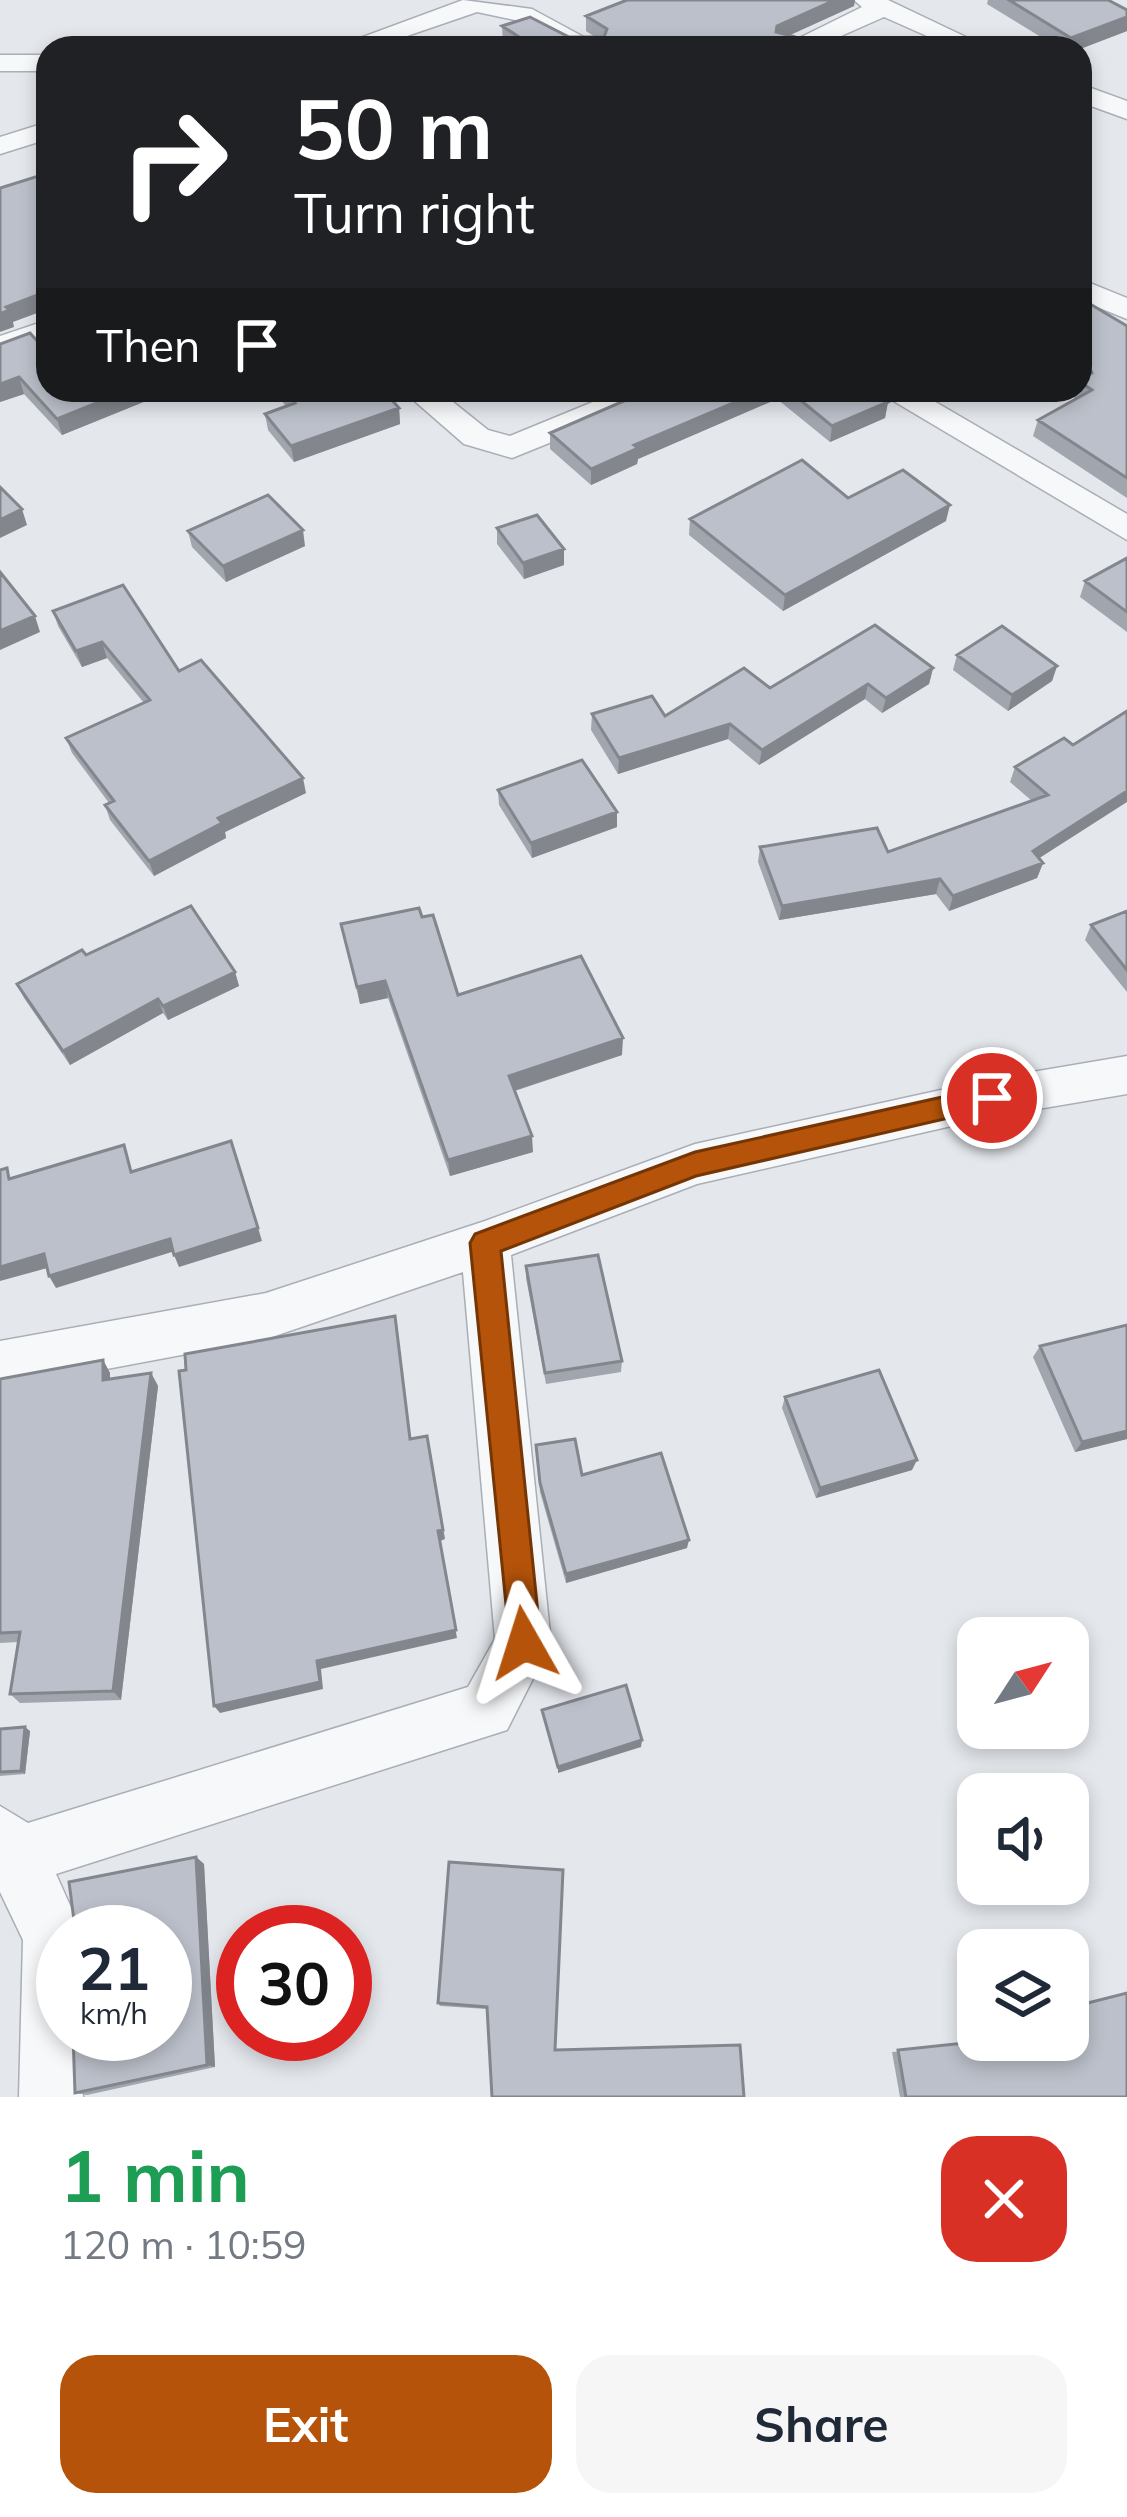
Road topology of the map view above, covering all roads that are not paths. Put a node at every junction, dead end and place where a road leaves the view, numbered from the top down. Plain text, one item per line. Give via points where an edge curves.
1 (874, 4) edge
2 (598, 15) edge
3 (554, 29) junction
4 (381, 36) edge
5 (568, 36) edge
6 (814, 36) edge
7 (948, 36) edge
8 (0, 63) edge
9 (36, 63) edge
10 (1092, 97) edge
11 (1126, 111) edge
12 (1092, 124) edge
13 (36, 134) edge
14 (0, 146) edge
15 (1092, 293) edge
16 (1127, 310) edge
17 (36, 333) edge
18 (0, 346) edge
19 (433, 402) edge
20 (622, 402) edge
21 (912, 402) edge
22 (1127, 488) edge
23 (1093, 506) junction
24 (1127, 529) edge
25 (1127, 1075) edge
26 (485, 1243) junction
27 (0, 1365) edge
28 (6, 1852) edge
29 (51, 2097) edge

1 - 6 street
1 - 7 street
2 - 3 street
3 - 4 street via 476,4
3 - 5 street
8 - 9 street
10 - 11 street
11 - 12 street
13 - 14 street
15 - 16 street
17 - 18 street
19 - 20 street via 476,437 512,447
21 - 23 street
22 - 23 street
23 - 24 street
25 - 26 street via 695,1164
26 - 27 street via 266,1316
26 - 28 street via 524,1643 487,1710
28 - 29 street via 54,1939

